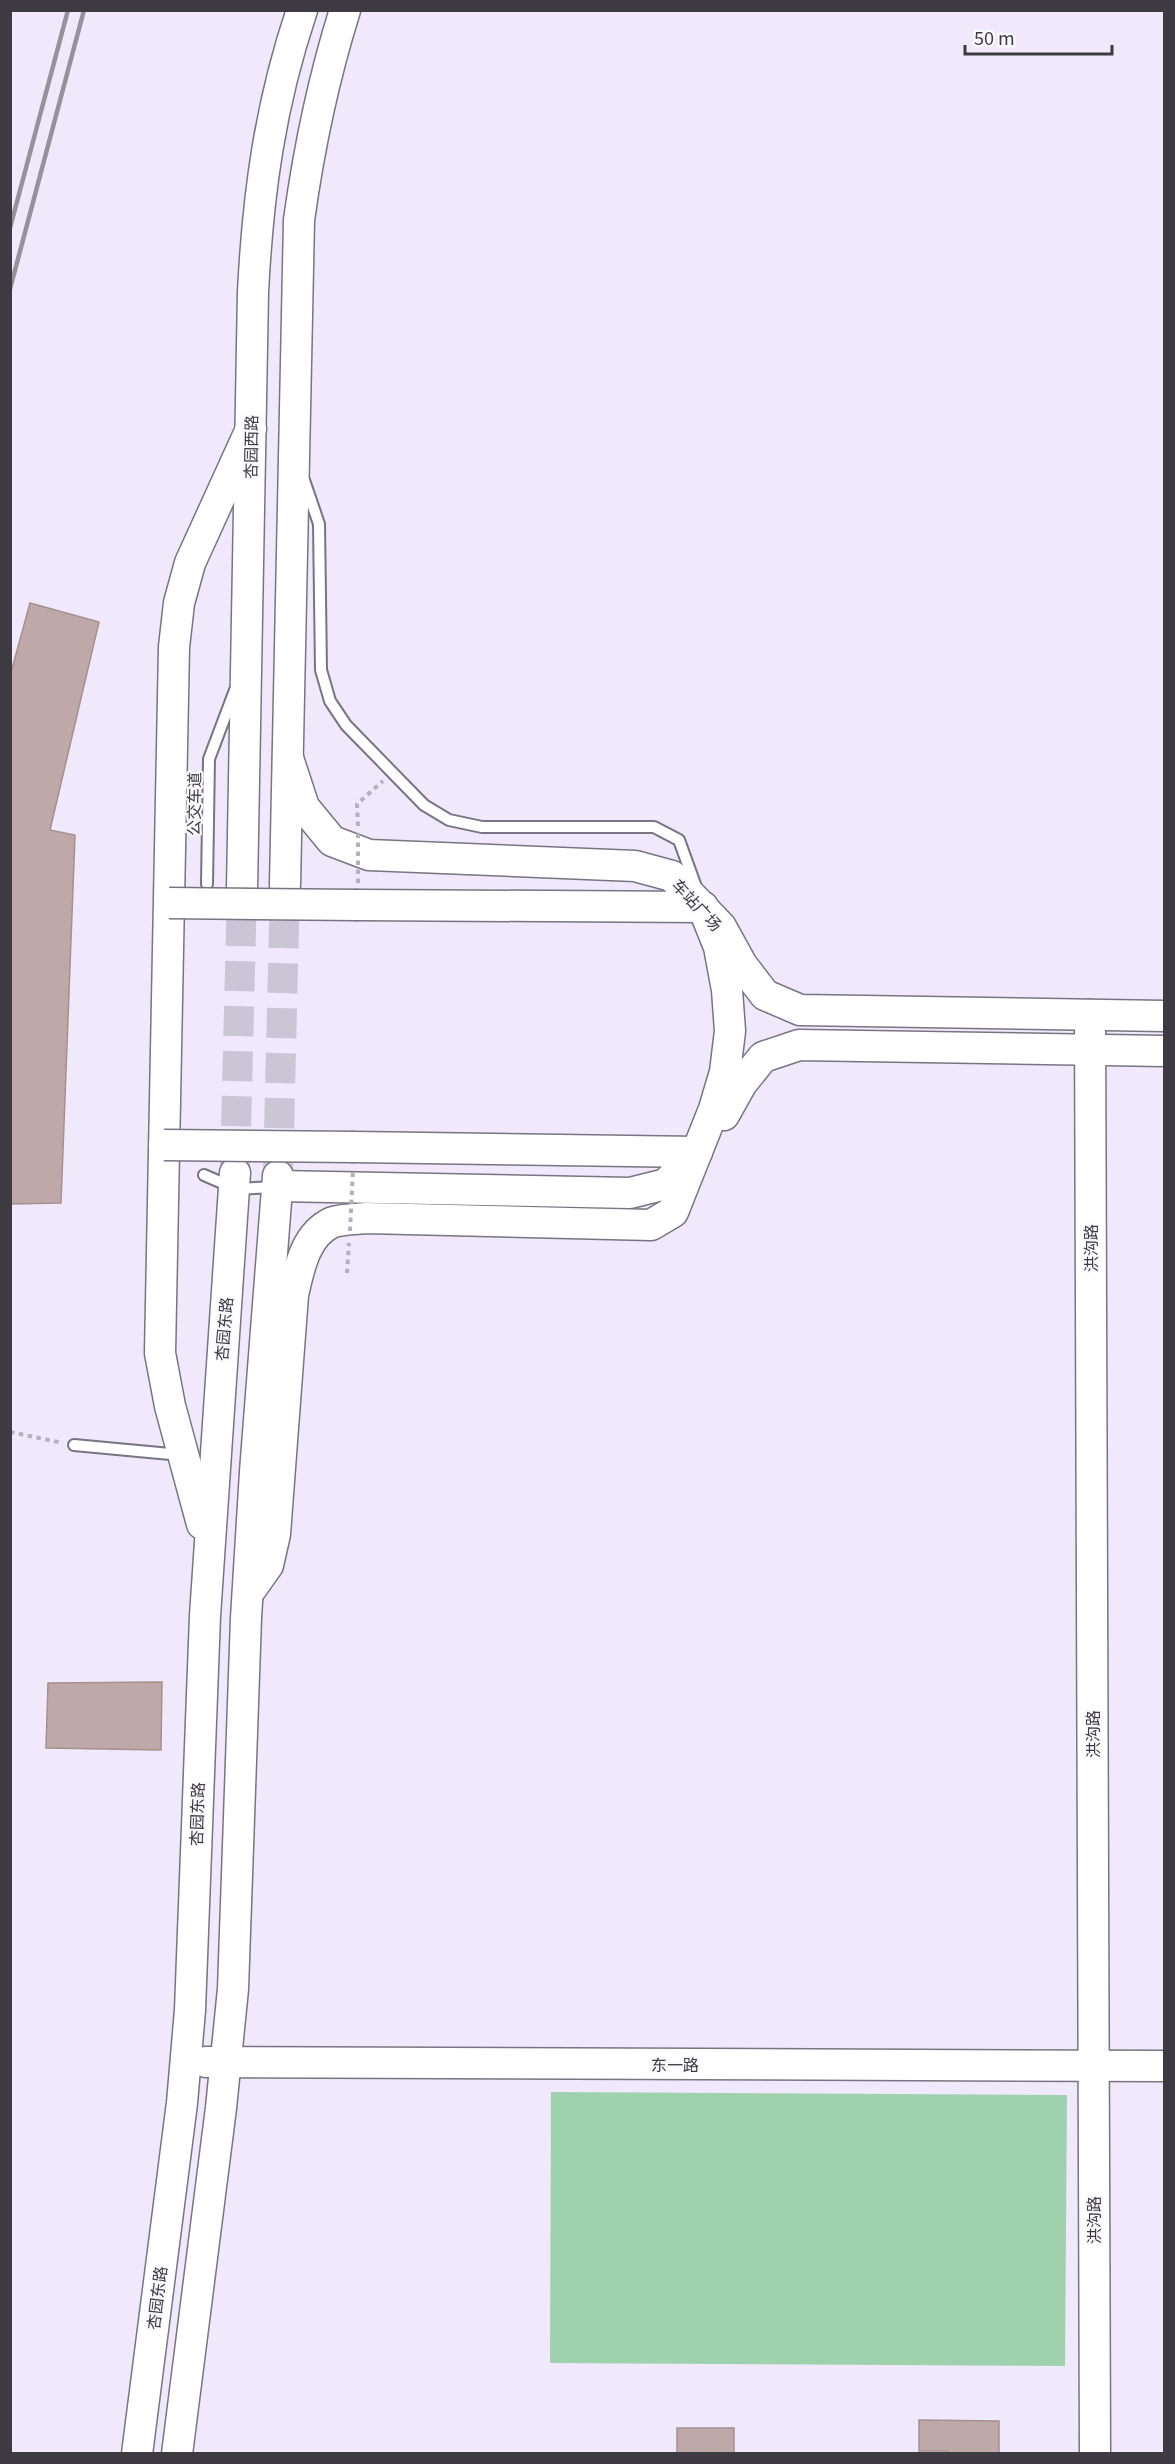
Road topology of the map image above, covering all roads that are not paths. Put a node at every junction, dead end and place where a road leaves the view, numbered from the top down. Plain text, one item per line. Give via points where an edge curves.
1 (302, 10) edge
2 (345, 10) edge
3 (251, 429) junction
4 (293, 449) junction
5 (247, 659) junction
6 (288, 758) junction
7 (207, 884) dead end
8 (285, 885) tunnel mouth
9 (242, 889) tunnel mouth
10 (169, 903) junction
11 (703, 907) junction
12 (1090, 1015) junction
13 (1164, 1016) edge
14 (1090, 1050) junction
15 (1164, 1051) edge
16 (164, 1144) junction
17 (697, 1152) junction
18 (204, 1175) dead end
19 (235, 1181) junction
20 (278, 1181) junction
21 (74, 1445) road end
22 (183, 1455) junction
23 (208, 1549) junction
24 (248, 1594) junction
25 (186, 2061) junction
26 (226, 2062) junction
27 (1164, 2066) edge
28 (1094, 2067) junction
29 (137, 2454) edge
30 (177, 2454) edge
31 (1095, 2454) edge

1 - 3 main road, 杏园西路 via 267,145 257,216
2 - 4 main road via 321,92 299,220
3 - 5 main road, 杏园西路
3 - 10 main road via 190,563 179,603 174,647
4 - 6 main road
4 - 11 lane via 319,524 321,670 330,701 346,725 424,806 449,820 482,827 654,827 679,840
5 - 7 lane, 公交车道 via 209,759
5 - 9 main road, 杏园西路
6 - 8 main road
6 - 11 main road, 车站广场 via 304,807 332,841 369,855 635,866 672,876
10 - 11 main road, bridge
10 - 16 main road
11 - 12 main road, 车站广场 via 721,927 742,965 765,995 800,1010
11 - 17 main road via 719,947 728,990 730,1031 726,1072
12 - 13 main road, 车站广场
12 - 14 main road, 洪沟路
14 - 15 main road
14 - 17 main road via 799,1045 763,1057
14 - 28 main road, 洪沟路
16 - 17 main road, bridge
16 - 22 main road via 160,1353
17 - 20 main road via 666,1184 630,1193
17 - 24 main road via 673,1212 651,1225 367,1218 333,1222 313,1238 300,1262 294,1295 275,1534 268,1565
18 - 19 lane
19 - 20 lane
19 - 23 main road, 杏园东路
20 - 24 main road
21 - 22 lane
22 - 23 main road
23 - 25 main road, 杏园东路
24 - 26 main road via 233,1989
25 - 26 main road, 东一路
25 - 29 main road, 杏园东路
26 - 28 main road, 东一路
26 - 30 main road
27 - 28 main road, 东一路
28 - 31 main road, 洪沟路

